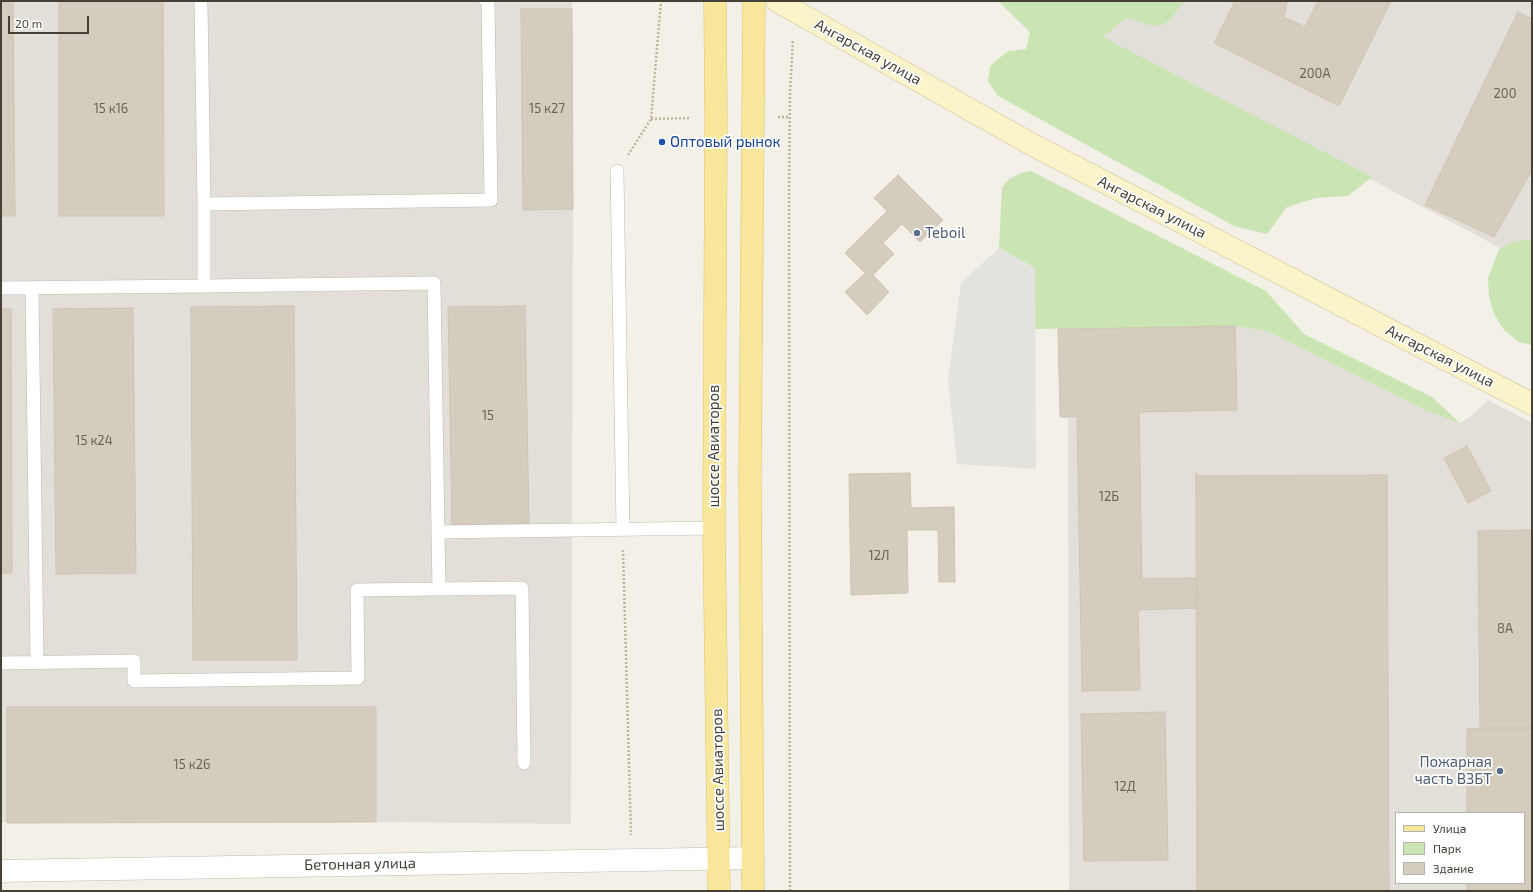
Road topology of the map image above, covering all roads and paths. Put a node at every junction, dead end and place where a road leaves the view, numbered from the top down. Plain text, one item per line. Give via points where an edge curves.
1 (201, 1) edge
2 (486, 1) edge
3 (661, 1) edge
4 (715, 1) edge
5 (754, 1) edge
6 (786, 6) edge
7 (617, 171) joint
8 (204, 204) junction
9 (204, 286) junction
10 (1, 288) edge
11 (32, 288) junction
12 (1532, 404) edge
13 (714, 528) junction
14 (623, 530) junction
15 (438, 532) junction
16 (439, 589) junction
17 (37, 662) junction
18 (1, 663) edge
19 (524, 763) dead end
20 (719, 858) junction
21 (753, 858) junction
22 (632, 860) junction
23 (1, 871) edge
24 (719, 891) edge
25 (753, 891) edge
26 (790, 891) edge

1 - 8 lane
2 - 8 lane via 491,200
3 - 7 path via 651,119
4 - 13 main road, шоссе Авиаторов
5 - 21 main road via 750,476
6 - 12 main road, Ангарская улица via 1032,144
6 - 26 path via 790,92
7 - 14 lane
8 - 9 lane
9 - 11 lane
9 - 15 lane via 434,283
10 - 11 lane
11 - 17 lane
13 - 14 lane
13 - 20 main road, шоссе Авиаторов
14 - 15 lane
14 - 22 path
15 - 16 lane
16 - 17 lane via 357,590 358,678 134,681 134,661
16 - 19 lane via 522,588
17 - 18 lane
20 - 21 street, Бетонная улица
20 - 22 street, Бетонная улица
20 - 24 main road, шоссе Авиаторов
21 - 25 main road
22 - 23 street, Бетонная улица

